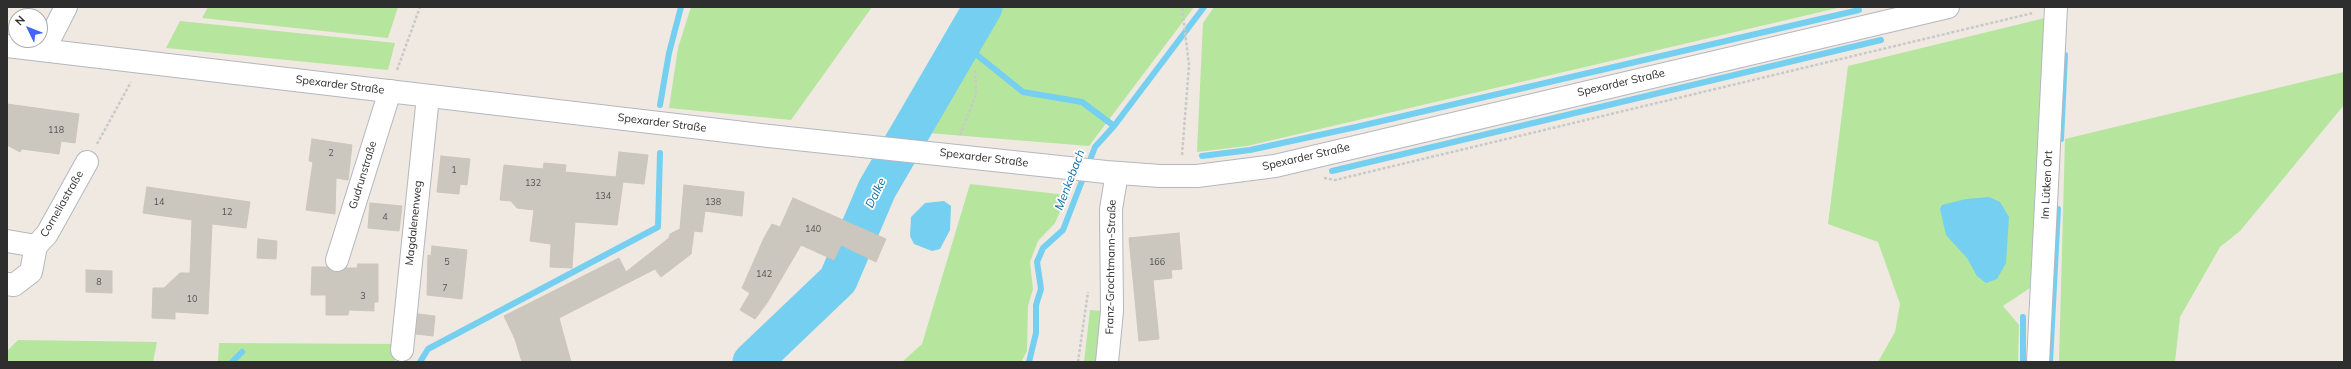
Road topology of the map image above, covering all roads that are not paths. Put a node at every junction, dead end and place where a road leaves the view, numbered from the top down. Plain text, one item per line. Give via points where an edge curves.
1 (66, 7) edge
2 (1948, 7) edge
3 (2056, 7) edge
4 (7, 46) edge
5 (44, 50) junction
6 (390, 91) junction
7 (428, 96) junction
8 (87, 162) road end
9 (1112, 172) junction
10 (7, 241) edge
11 (36, 246) junction
12 (337, 260) dead end
13 (7, 284) edge
14 (402, 350) dead end
15 (1107, 362) edge
16 (2038, 362) edge

1 - 5 main road
2 - 9 main road, Spexarder Straße via 1275,166 1180,176
3 - 16 main road, Im Lütken Ort
4 - 5 main road, Spexarder Straße
5 - 6 main road, Spexarder Straße
6 - 7 main road, Spexarder Straße
6 - 12 main road, Gudrunstraße
7 - 9 main road, Spexarder Straße
7 - 14 main road, Magdalenenweg
8 - 11 main road, Corneliastraße via 47,234
9 - 15 main road, Franz-Grochtmann-Straße via 1112,312
10 - 11 main road, Corneliastraße
11 - 13 main road, Corneliastraße via 31,272 14,285

